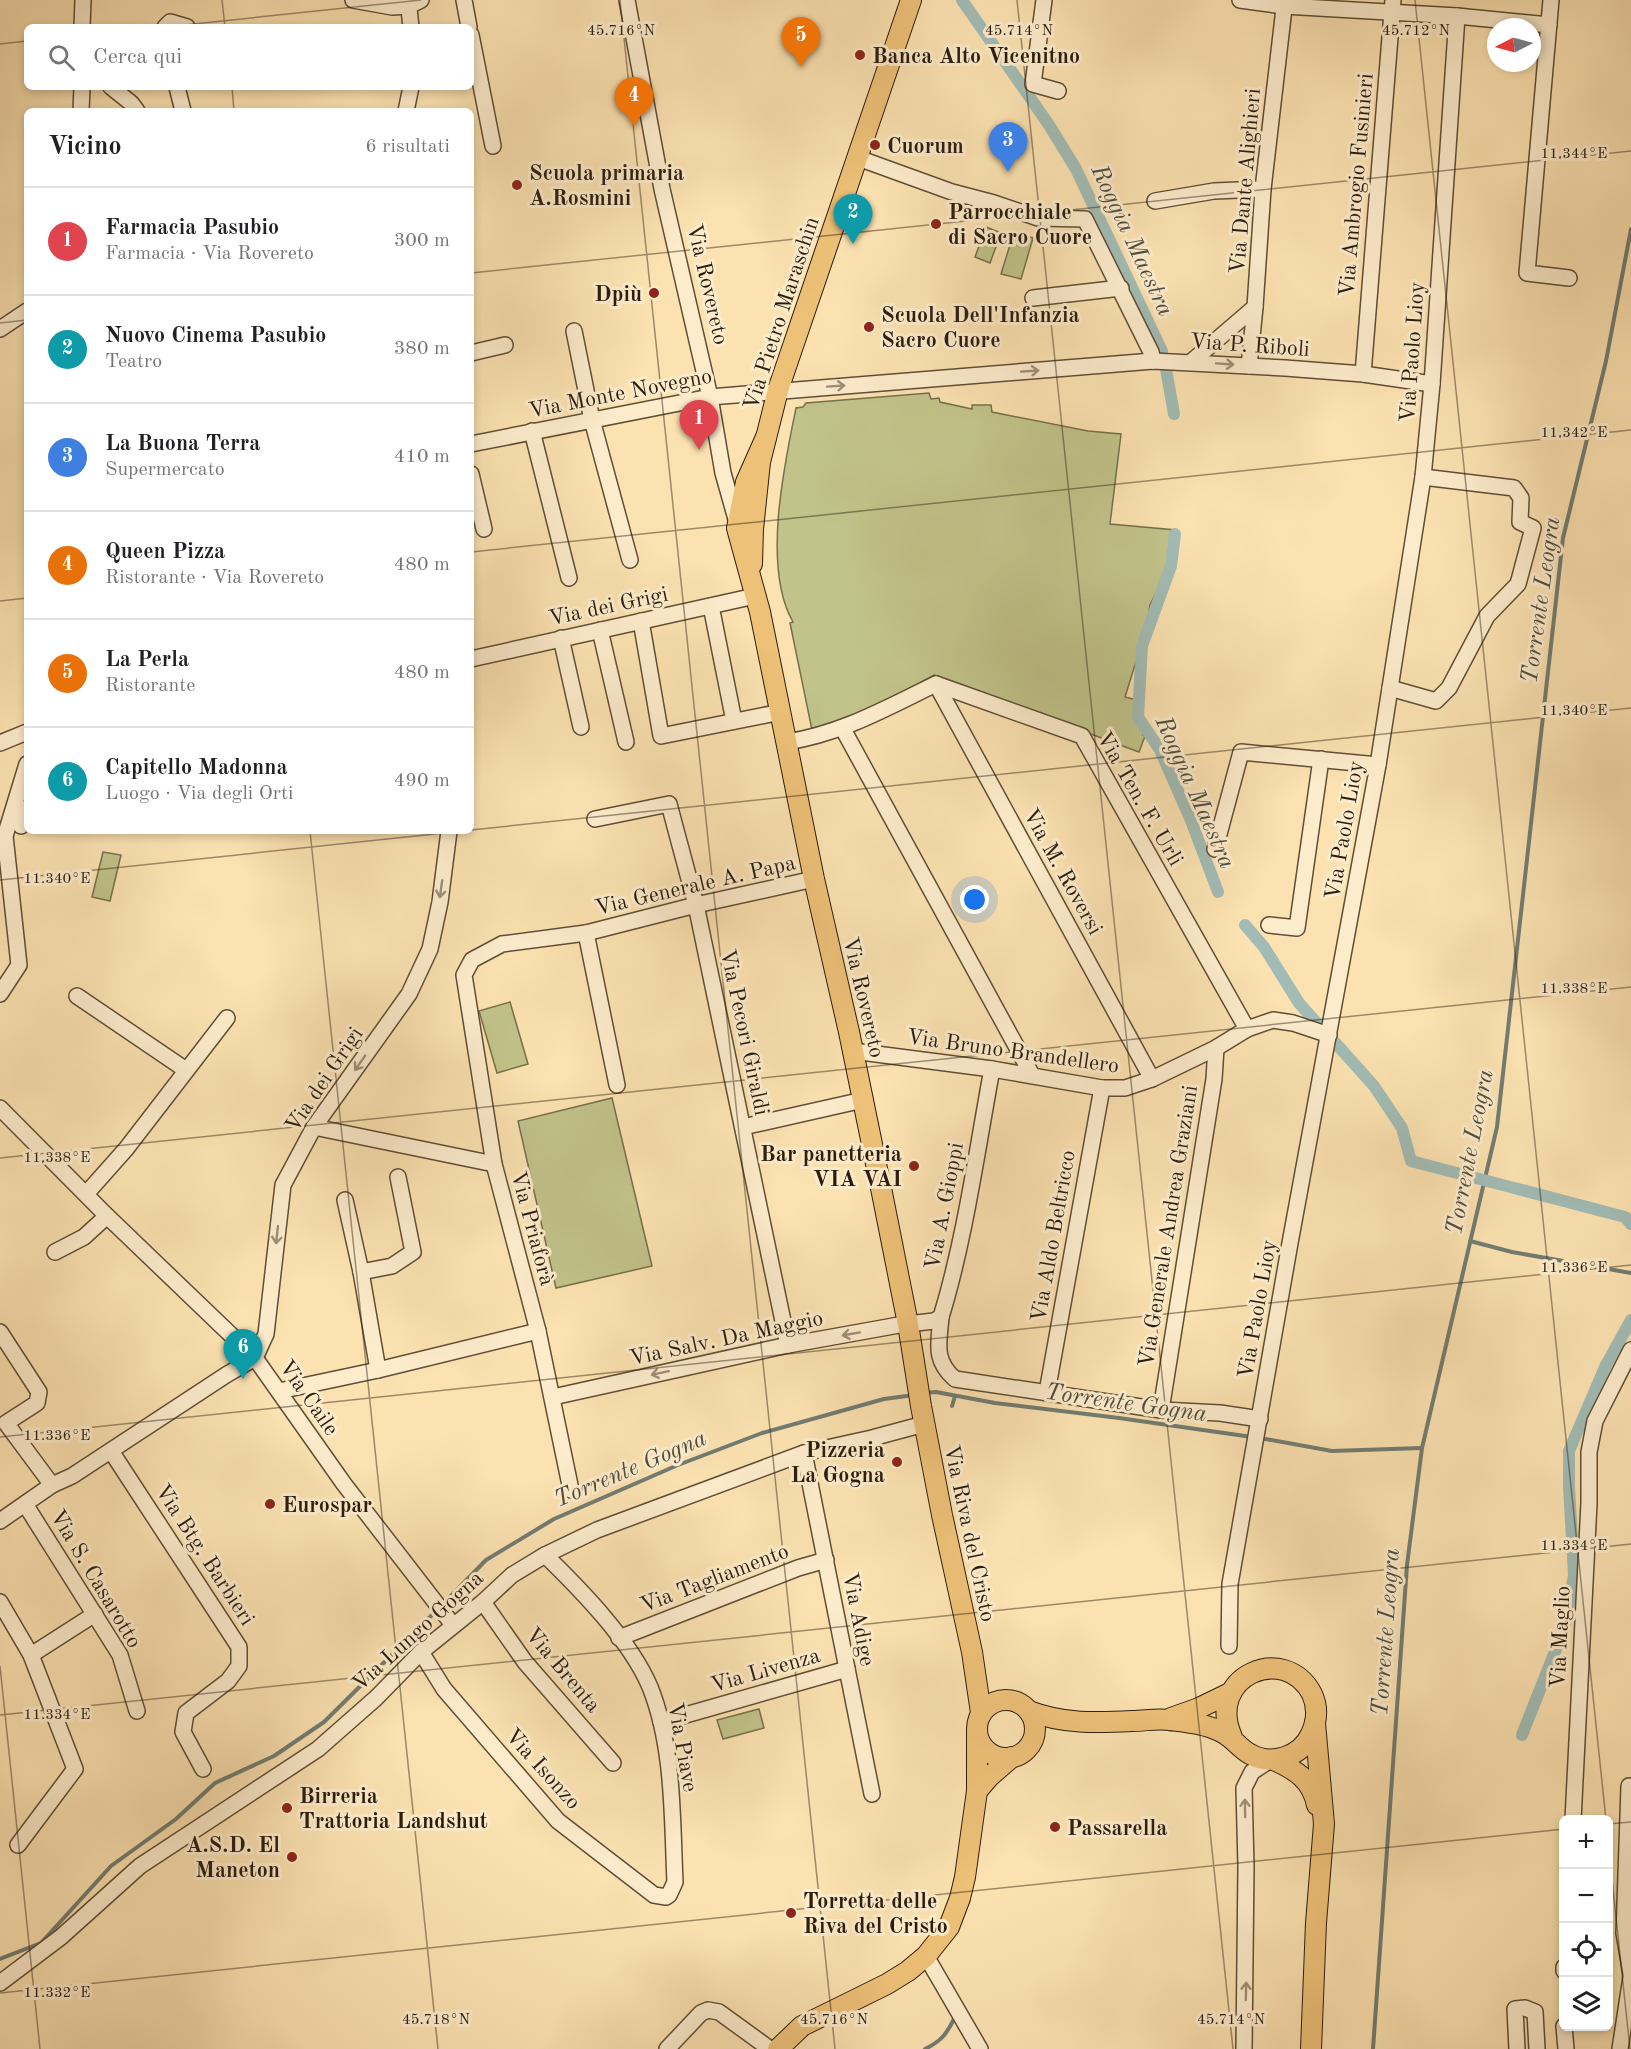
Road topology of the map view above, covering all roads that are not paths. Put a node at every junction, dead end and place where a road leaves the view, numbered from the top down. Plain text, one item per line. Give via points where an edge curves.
1 (83, 0) edge
2 (353, 0) edge
3 (464, 0) edge
4 (627, 0) edge
5 (911, 0) edge
6 (1044, 0) edge
7 (1240, 0) edge
8 (1551, 0) edge
9 (412, 2) edge
10 (391, 3) edge
11 (1284, 3) edge
12 (1392, 7) edge
13 (1457, 16) junction
14 (82, 24) edge
15 (411, 24) edge
16 (468, 24) edge
17 (1548, 26) junction
18 (474, 50) edge
19 (82, 90) edge
20 (115, 90) edge
21 (178, 90) edge
22 (410, 90) edge
23 (1058, 91) dead end
24 (81, 108) edge
25 (135, 108) edge
26 (182, 108) edge
27 (407, 108) edge
28 (493, 146) dead end
29 (858, 158) junction
30 (1263, 189) junction
31 (1155, 201) dead end
32 (1569, 278) dead end
33 (1121, 288) junction
34 (1033, 298) dead end
35 (1255, 307) junction
36 (24, 312) edge
37 (0, 329) edge
38 (574, 331) dead end
39 (506, 345) dead end
40 (474, 352) edge
41 (1153, 361) junction
42 (1191, 362) junction
43 (1249, 366) junction
44 (1363, 374) junction
45 (1432, 384) junction
46 (778, 390) junction
47 (710, 397) junction
48 (592, 420) junction
49 (532, 431) junction
50 (766, 437) junction
51 (474, 443) edge
52 (1423, 477) junction
53 (736, 484) junction
54 (474, 487) edge
55 (484, 529) dead end
56 (744, 532) junction
57 (630, 560) dead end
58 (570, 578) dead end
59 (753, 589) junction
60 (711, 606) junction
61 (641, 621) junction
62 (600, 630) junction
63 (561, 638) junction
64 (474, 658) edge
65 (936, 684) junction
66 (1390, 688) junction
67 (781, 712) junction
68 (734, 721) junction
69 (581, 727) dead end
70 (843, 729) junction
71 (24, 733) edge
72 (626, 742) dead end
73 (787, 742) junction
74 (0, 743) edge
75 (1322, 759) junction
76 (1378, 765) junction
77 (24, 774) edge
78 (24, 817) edge
79 (595, 819) dead end
80 (21, 826) dead end
81 (449, 834) edge
82 (1215, 849) dead end
83 (814, 879) junction
84 (5, 887) edge
85 (696, 905) junction
86 (1269, 925) dead end
87 (586, 933) junction
88 (464, 975) joint
89 (0, 994) edge
90 (77, 996) dead end
91 (227, 1018) dead end
92 (1247, 1029) junction
93 (1329, 1035) junction
94 (1216, 1048) junction
95 (853, 1051) junction
96 (992, 1069) junction
97 (186, 1070) junction
98 (1032, 1075) junction
99 (1152, 1079) junction
100 (617, 1085) dead end
101 (1102, 1088) junction
102 (863, 1100) junction
103 (0, 1108) edge
104 (743, 1126) junction
105 (314, 1127) junction
106 (494, 1164) junction
107 (398, 1177) dead end
108 (86, 1194) junction
109 (345, 1200) dead end
110 (107, 1216) junction
111 (55, 1252) dead end
112 (361, 1272) junction
113 (941, 1317) junction
114 (908, 1324) junction
115 (0, 1332) edge
116 (538, 1332) junction
117 (788, 1345) junction
118 (1631, 1350) edge
119 (255, 1358) junction
120 (378, 1370) junction
121 (279, 1391) junction
122 (1047, 1392) junction
123 (553, 1397) junction
124 (1161, 1410) junction
125 (923, 1415) junction
126 (3, 1424) edge
127 (1259, 1425) junction
128 (111, 1450) junction
129 (804, 1452) junction
130 (52, 1485) junction
131 (571, 1490) dead end
132 (25, 1504) junction
133 (0, 1521) edge
134 (545, 1555) junction
135 (826, 1560) junction
136 (0, 1602) edge
137 (483, 1602) junction
138 (95, 1614) junction
139 (450, 1621) junction
140 (619, 1638) junction
141 (1229, 1646) dead end
142 (421, 1652) junction
143 (972, 1652) junction
144 (31, 1655) junction
145 (847, 1669) junction
146 (1230, 1694) junction
147 (1022, 1706) junction
148 (137, 1711) dead end
149 (1166, 1719) junction
150 (661, 1722) junction
151 (979, 1722) junction
152 (1090, 1724) junction
153 (1315, 1724) junction
154 (1232, 1737) junction
155 (1031, 1743) junction
156 (1012, 1757) junction
157 (1272, 1760) junction
158 (613, 1763) dead end
159 (203, 1769) dead end
160 (1629, 1786) dead end
161 (977, 1791) junction
162 (872, 1794) dead end
163 (1573, 1815) edge
164 (1629, 1836) edge
165 (18, 1845) dead end
166 (1320, 1852) junction
167 (654, 1895) joint
168 (926, 1956) junction
169 (1631, 1975) edge
170 (0, 1983) edge
171 (1564, 2031) edge
172 (667, 2049) edge
173 (770, 2049) edge
174 (778, 2049) edge
175 (980, 2049) edge
176 (1245, 2049) edge
177 (1311, 2049) edge
178 (1517, 2049) edge
179 (1537, 2049) edge
180 (1566, 2049) edge
181 (1620, 2049) edge

1 - 14 street
2 - 10 street
3 - 16 street
4 - 47 street, Via Rovereto via 662,189
5 - 29 main road, Via Pietro Maraschin
6 - 23 street via 1033,84
7 - 11 street
8 - 17 street
9 - 10 street
9 - 15 street
11 - 12 street
11 - 30 street, Via Dante Alighieri
12 - 13 street
12 - 44 street, Via Ambrogio Fusinieri
13 - 17 street
13 - 45 street, Via Paolo Lioy
17 - 32 street via 1527,273
18 - 28 street
19 - 24 street
20 - 25 street
21 - 26 street
22 - 27 street
29 - 33 street via 1038,218 1085,219
29 - 46 main road, Via Pietro Maraschin
30 - 31 street via 1214,191
30 - 35 street, Via Dante Alighieri
33 - 34 street
33 - 41 street
35 - 42 street
35 - 43 street, Via Dante Alighieri
36 - 37 street
38 - 48 street
39 - 40 street
41 - 42 street, Via P. Riboli
46 -> 41 street, Via P. Riboli
42 -> 43 street, Via P. Riboli
43 - 44 street, Via P. Riboli
44 - 45 street, Via P. Riboli
45 - 52 street, Via Paolo Lioy
46 - 47 street, Via Monte Novegno
46 - 50 main road, Via Pietro Maraschin
47 - 48 street, Via Monte Novegno
47 - 53 street, Via Rovereto
48 - 49 street, Via Monte Novegno
48 - 57 street
49 - 51 street, Via Monte Novegno
49 - 58 street
50 - 53 main road, Via Pietro Maraschin
50 - 56 main road, Via Pietro Maraschin
52 - 66 street, Via Paolo Lioy
52 - 66 street via 1514,488 1521,498 1520,522 1533,528 1518,584 1487,616 1449,688 1436,701
53 - 56 main road, Via Pietro Maraschin
53 - 56 street, Via Rovereto via 733,503
54 - 55 street
56 - 59 main road, Via Rovereto
59 - 60 street, Via dei Grigi
59 - 67 main road, Via Rovereto
60 - 61 street, Via dei Grigi
60 - 68 street
61 - 62 street, Via dei Grigi
61 - 68 street via 661,736
62 - 63 street, Via dei Grigi
62 - 72 street
63 - 64 street, Via dei Grigi
63 - 69 street
65 - 70 street
65 - 92 street, Via Ten. F. Urli via 1082,736
65 - 99 street, Via M. Roversi
66 - 76 street, Via Paolo Lioy
67 - 68 street
67 - 73 main road, Via Rovereto
70 - 73 street
70 - 98 street
71 - 74 street
73 - 83 main road, Via Rovereto
75 - 76 street
75 - 82 street via 1241,752
75 - 86 street via 1297,928
76 - 93 street, Via Paolo Lioy
77 - 84 street via 5,836
78 - 80 street
79 - 85 street, Via Pecori Giraldi via 669,804
81 -> 105 street, Via dei Grigi via 440,902 426,958 409,994
83 - 85 street, Via Generale A. Papa
83 - 95 main road, Via Rovereto
84 - 89 street via 19,965
85 - 87 street, Via Generale A. Papa
85 - 104 street, Via Pecori Giraldi
87 - 88 street, Via Generale A. Papa via 502,944 472,960
87 - 100 street, Via Generale A. Papa
88 - 106 street, Via Priaforà
90 - 97 street
91 - 97 street
92 - 93 street, Via Bruno Brandellero via 1273,1020
92 - 94 street, Via Bruno Brandellero
93 - 127 street, Via Paolo Lioy
94 - 99 street, Via Bruno Brandellero
94 - 124 street, Via Generale Andrea Graziani
95 - 96 street, Via Bruno Brandellero
95 - 102 main road, Via Rovereto
96 - 98 street, Via Bruno Brandellero
96 - 113 street, Via A. Gioppi
97 - 108 street
98 - 101 street, Via Bruno Brandellero
99 - 101 street, Via Bruno Brandellero via 1125,1088
101 - 122 street, Via Aldo Beltricco
102 - 104 street
102 - 114 main road, Via Rovereto
103 - 108 street, Via Caile
104 - 117 street, Via Pecori Giraldi
105 - 106 street
105 -> 119 street, Via dei Grigi via 283,1185 266,1334
106 - 116 street, Via Priaforà
107 - 112 street via 413,1252 392,1266
108 - 110 street, Via Caile
109 - 112 street
110 - 111 street via 84,1237
110 - 119 street, Via Caile
112 - 120 street
113 - 114 street
113 - 122 street, Via A. Gioppi via 938,1357 955,1379
114 -> 117 street, Via Salv. Da Maggio
114 - 125 main road, Via Rovereto
115 - 126 street via 39,1392 37,1403
116 - 120 street
116 - 123 street, Via Priaforà
117 -> 123 street, Via Salv. Da Maggio
118 - 163 street, Via Maglio via 1595,1421 1589,1452
119 - 121 street, Via Caile
119 - 128 street
120 - 121 street
121 - 139 street, Via Caile via 344,1484
122 - 124 street, Via A. Gioppi
123 - 131 street, Via Priaforà
124 - 127 street, Via A. Gioppi via 1220,1413
125 - 129 street, Via Lungo Gogna via 872,1438
125 - 143 main road, Via Riva del Cristo
126 - 130 street
127 - 141 street, Via Paolo Lioy via 1230,1584
128 - 130 street
128 - 159 street, Via Btg. Barbieri via 239,1647 239,1666 228,1681 186,1713 183,1732
129 - 134 street, Via Lungo Gogna via 597,1530
129 - 135 street, Via Adige
130 - 132 street
132 - 133 street
132 - 138 street, Via S. Casarotto
134 - 137 street, Via Lungo Gogna via 512,1575
134 - 140 street, Via Piave via 586,1595
135 - 140 street, Via Tagliamento
135 - 145 street, Via Adige
136 - 144 street
137 - 139 street, Via Lungo Gogna
137 - 158 street, Via Brenta via 525,1662
138 - 144 street
138 - 148 street, Via S. Casarotto via 120,1655
139 - 142 street, Via Lungo Gogna
140 - 150 street, Via Piave via 650,1687
142 - 167 street, Via Isonzo via 444,1689 558,1821
142 - 170 street, Via Lungo Gogna via 318,1749 140,1866 61,1937
143 - 147 main road, Via Riva del Cristo via 993,1686
143 - 151 main road, Via Riva del Cristo
144 - 165 street via 75,1769
145 - 150 street, Via Livenza
145 - 162 street, Via Adige
146 - 149 main road
146 - 153 main road via 1251,1673 1279,1669 1293,1674 1312,1695
146 - 154 main road via 1226,1716
147 - 151 main road via 1005,1699 995,1701 987,1706
147 - 152 main road via 1057,1720
147 - 155 main road via 1035,1727
149 - 152 main road
149 - 154 main road via 1203,1725
150 - 167 street, Via Piave via 675,1882 669,1896
151 - 156 main road, Via Riva del Cristo via 978,1738 988,1752
151 - 161 main road
152 - 155 main road
153 - 157 main road via 1301,1748
153 - 166 main road via 1324,1824
154 - 157 main road via 1248,1753
155 - 156 main road
156 - 161 main road
157 - 166 main road via 1308,1781 1318,1811
176 -> 157 street via 1244,1788 1252,1772
160 - 164 street
161 - 168 main road via 960,1898 949,1927
164 - 169 street via 1624,1933
166 - 177 main road
168 - 174 main road via 887,1984 802,2026
168 - 175 street
169 - 181 street
171 - 180 street
172 - 173 street via 708,2010 719,2012
178 - 179 street via 1515,2009 1525,2008 1535,2012

